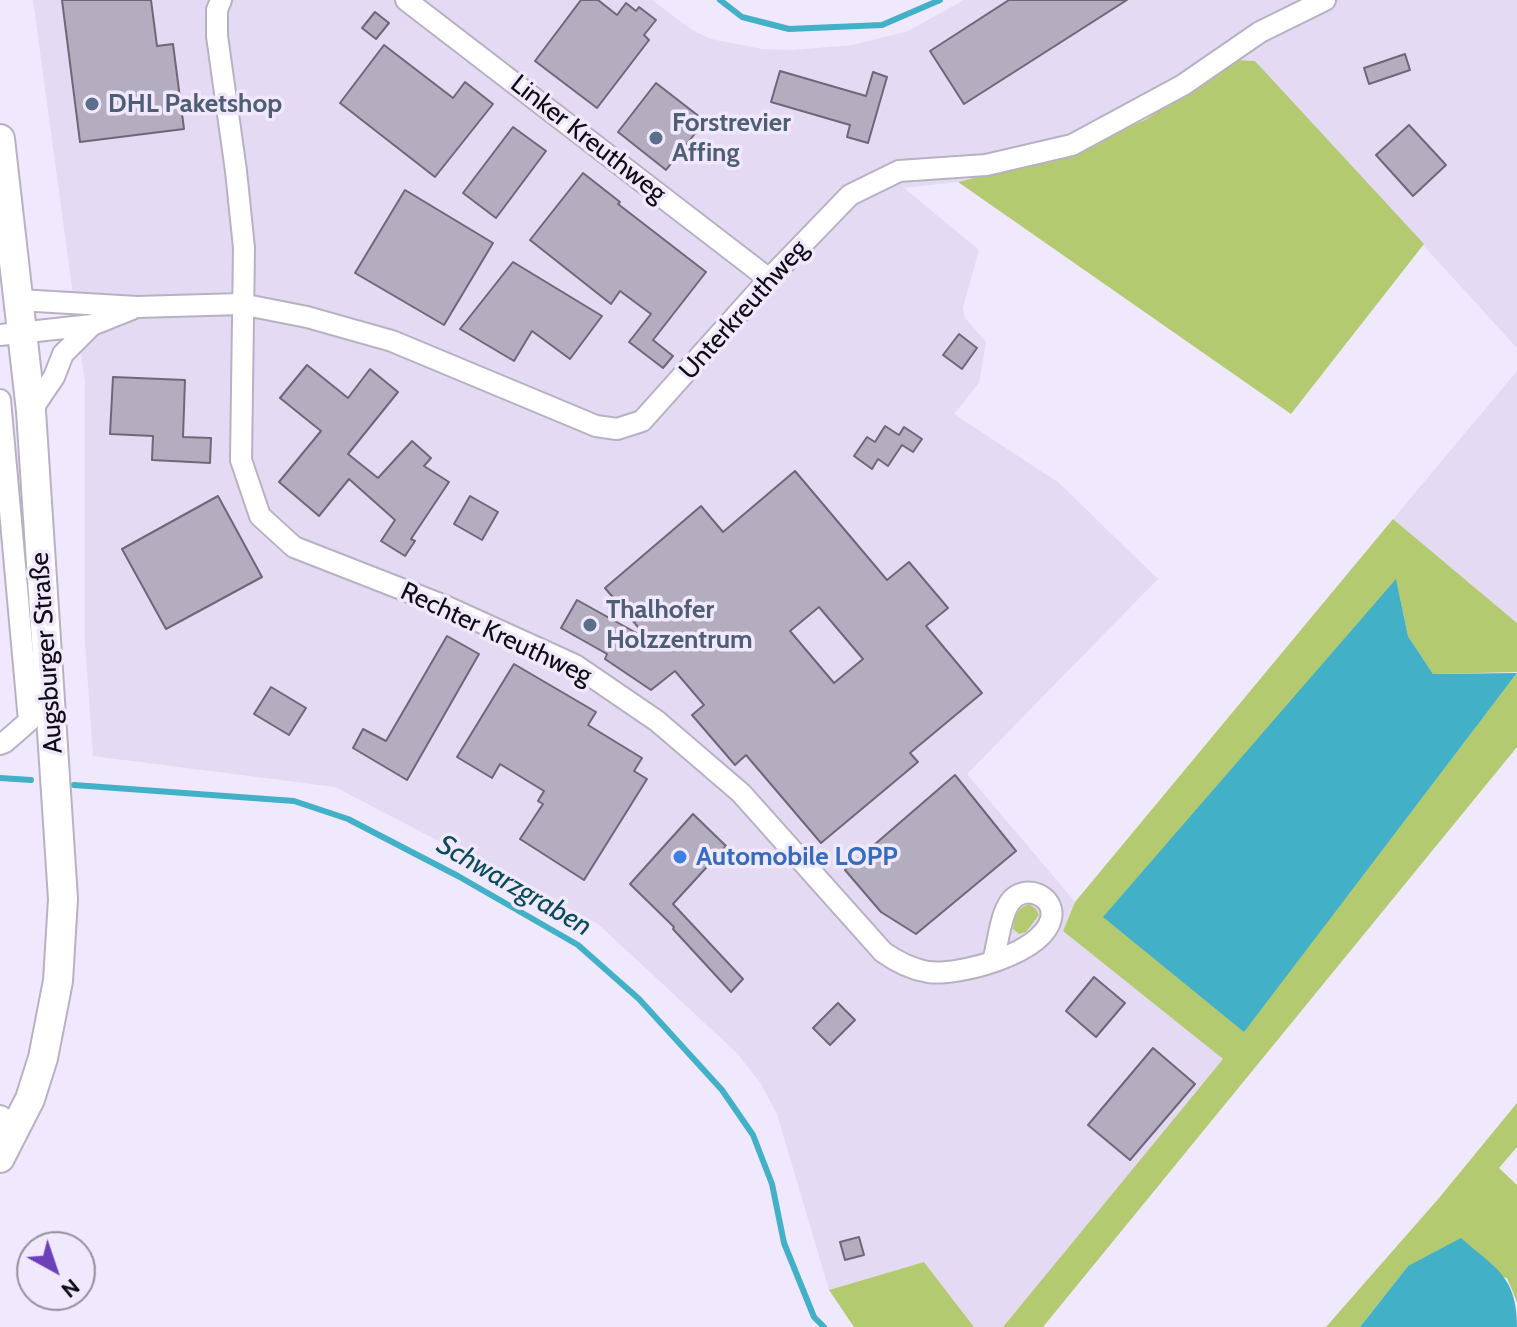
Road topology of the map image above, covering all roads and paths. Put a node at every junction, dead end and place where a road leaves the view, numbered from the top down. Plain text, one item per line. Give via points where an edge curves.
1 (221, 0) edge
2 (406, 0) edge
3 (1325, 0) edge
4 (0, 139) edge
5 (769, 279) junction
6 (19, 300) junction
7 (241, 304) junction
8 (137, 307) junction
9 (92, 325) junction
10 (11, 333) edge
11 (0, 400) edge
12 (31, 411) junction
13 (0, 744) edge
14 (993, 961) dead end
15 (8, 1122) edge
16 (0, 1158) edge

1 - 7 street via 217,36 243,233
2 - 5 street, Linker Kreuthweg
3 - 5 street, Unterkreuthweg via 1260,32 1183,85 1072,145 986,165 899,171 850,195
4 - 6 main road, Augsburger Straße
5 - 7 street, Unterkreuthweg via 642,421 617,429 596,426 392,341
6 - 8 street, Unterkreuthweg
6 - 10 main road, Augsburger Straße
7 - 8 street, Unterkreuthweg
7 - 14 street, Rechter Kreuthweg via 241,460 260,516 294,547 575,665 657,721 741,793 896,961 931,972
8 - 9 street, Unterkreuthweg
9 - 10 street, Unterkreuthweg
9 - 12 street, Unterkreuthweg via 63,354
10 - 12 main road, Augsburger Straße
11 - 13 street via 29,721
12 - 15 main road, Augsburger Straße via 63,899 58,981 43,1058
15 - 16 main road, Augsburger Straße

